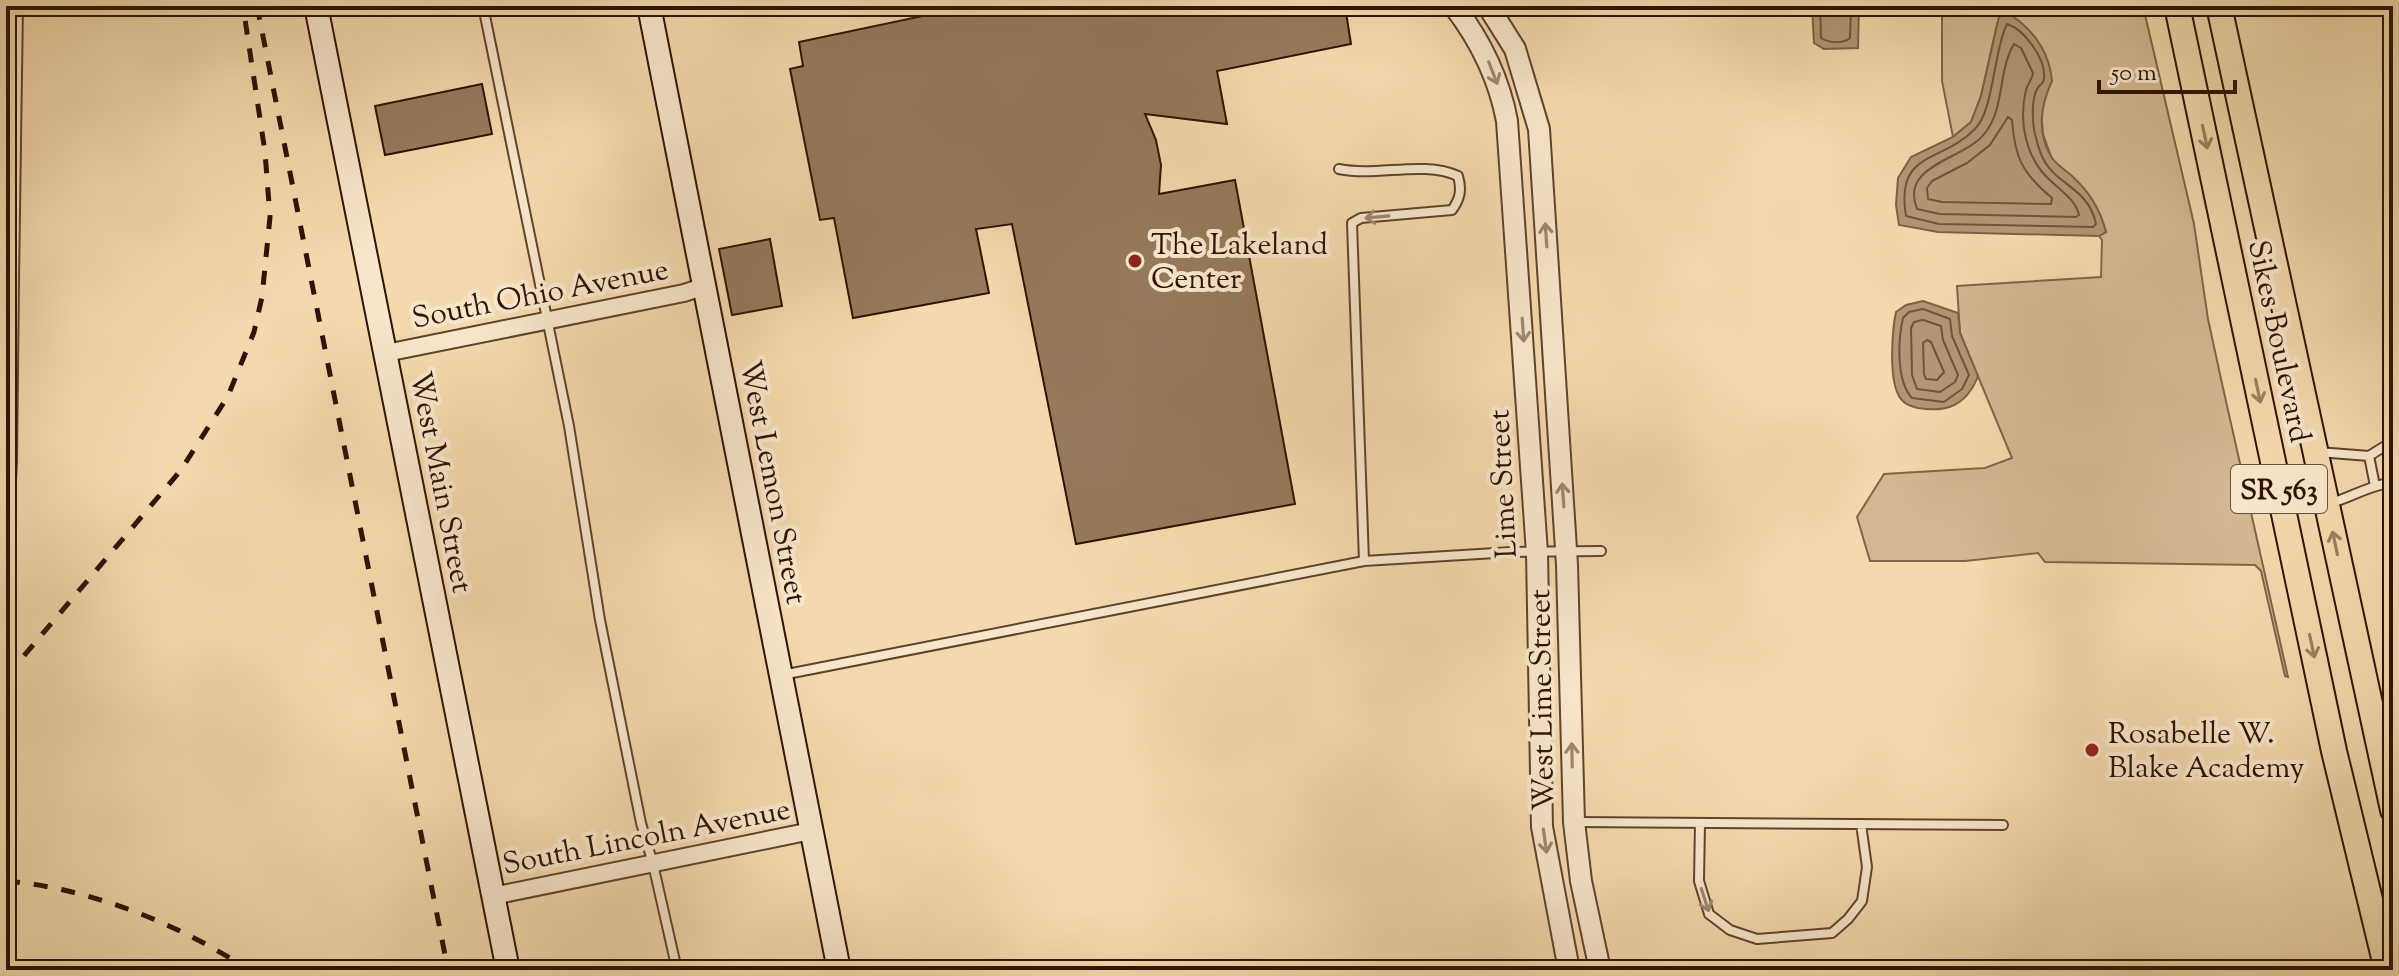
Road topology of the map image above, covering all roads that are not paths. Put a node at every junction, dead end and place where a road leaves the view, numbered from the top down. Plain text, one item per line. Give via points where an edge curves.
1 (18, 6) edge
2 (316, 6) edge
3 (483, 6) edge
4 (649, 6) edge
5 (1454, 6) edge
6 (1488, 6) edge
7 (2177, 6) edge
8 (2219, 6) edge
9 (1339, 169) dead end
10 (10, 279) edge
11 (705, 286) junction
12 (548, 320) junction
13 (386, 353) junction
14 (2393, 441) edge
15 (2315, 451) junction
16 (2369, 456) junction
17 (2375, 486) junction
18 (2393, 489) edge
19 (2326, 504) junction
20 (6, 507) edge
21 (1601, 551) dead end
22 (1566, 552) junction
23 (1537, 553) junction
24 (1364, 561) junction
25 (782, 675) junction
26 (2393, 810) edge
27 (1574, 822) junction
28 (1700, 823) junction
29 (1861, 824) junction
30 (2003, 825) dead end
31 (811, 831) junction
32 (653, 864) junction
33 (493, 896) junction
34 (508, 970) edge
35 (677, 970) edge
36 (839, 970) edge
37 (1569, 970) edge
38 (1600, 970) edge
39 (2387, 970) edge

1 - 10 lane
2 - 13 main road, West Main Street
3 - 12 lane
4 - 11 main road, West Lemon Street
5 -> 23 street, Lime Street via 1487,58 1507,121
22 -> 6 street, West Lime Street via 1539,129 1515,49
7 -> 39 main road, Sikes Boulevard / SR 563 via 2331,735
8 - 15 main road, Sikes Boulevard / SR 563
9 -> 24 lane via 1443,169 1458,176 1461,188 1452,210 1352,223
10 - 20 lane via 12,462
11 - 12 street, South Ohio Avenue
11 - 25 main road, West Lemon Street
12 - 13 street, South Ohio Avenue
12 - 32 lane via 600,620
13 - 33 main road, West Main Street
14 - 16 lane
15 - 16 lane
15 - 19 main road, Sikes Boulevard / SR 563
16 - 17 lane
17 - 18 lane
17 - 19 lane
26 -> 19 main road, Sikes Boulevard / SR 563
21 - 22 lane
22 - 23 lane
27 -> 22 street, West Lime Street
23 - 24 lane
23 -> 37 street, Lime Street via 1542,827
24 - 25 lane
25 - 31 main road, West Lemon Street
27 - 28 lane
27 - 38 street, West Lime Street
28 - 29 lane
28 -> 29 lane via 1699,881 1709,914 1730,930 1757,939 1832,933 1848,919 1862,901 1867,867
29 - 30 lane
31 - 32 street, South Lincoln Avenue
31 - 36 main road, West Lemon Street
32 - 33 street, South Lincoln Avenue
32 - 35 lane
33 - 34 main road, West Main Street

